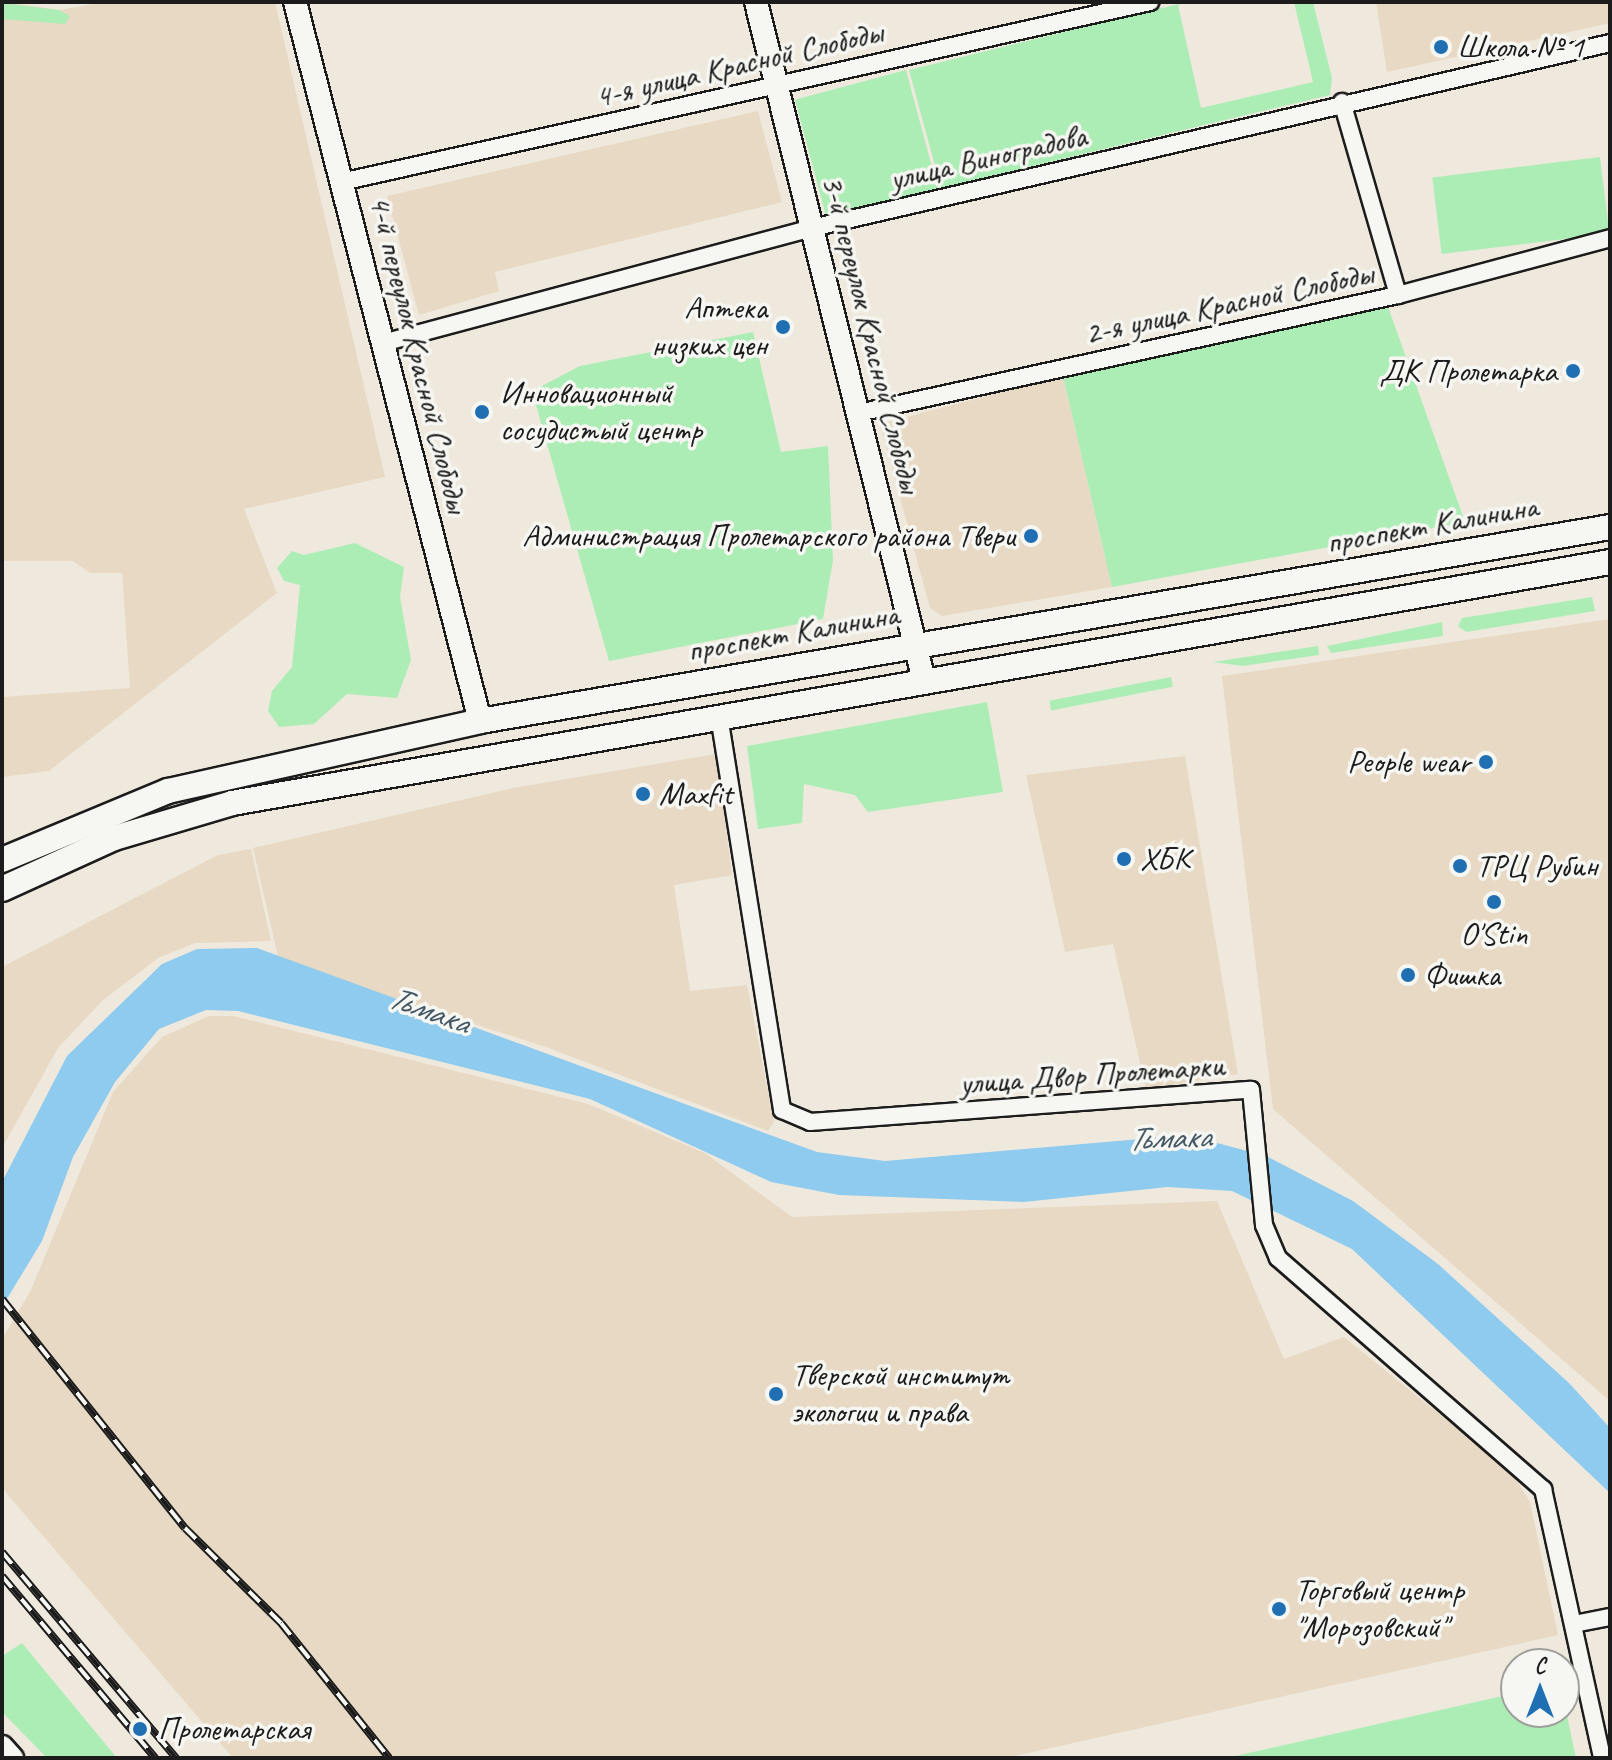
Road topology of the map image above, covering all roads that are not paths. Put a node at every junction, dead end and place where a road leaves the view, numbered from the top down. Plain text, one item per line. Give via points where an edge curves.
1 (295, 2) edge
2 (756, 2) edge
3 (1150, 2) edge
4 (1610, 43) edge
5 (776, 85) junction
6 (1342, 102) junction
7 (341, 182) junction
8 (812, 228) junction
9 (1610, 238) edge
10 (1398, 295) junction
11 (383, 343) junction
12 (858, 413) junction
13 (1610, 527) edge
14 (1610, 562) edge
15 (1214, 594) junction
16 (1197, 636) junction
17 (915, 644) junction
18 (737, 674) junction
19 (924, 681) junction
20 (719, 716) junction
21 (480, 721) junction
22 (465, 759) junction
23 (2, 860) edge
24 (2, 889) edge
25 (1610, 1617) edge
26 (1574, 1624) junction
27 (2, 1747) edge
28 (12, 1758) edge
29 (1602, 1758) edge

1 - 7 street, 4-й переулок Красной Слободы
2 - 5 street, 3-й переулок Красной Слободы
3 - 5 street, 4-я улица Красной Слободы
4 - 6 street, улица Виноградова
5 - 7 street, 4-я улица Красной Слободы
5 - 8 street, 3-й переулок Красной Слободы
6 - 8 street, улица Виноградова
6 - 10 street
7 - 11 street, 4-й переулок Красной Слободы
8 - 11 street, улица Виноградова
8 - 12 street, 3-й переулок Красной Слободы
9 - 10 street, 2-я улица Красной Слободы
10 - 12 street, 2-я улица Красной Слободы
11 - 21 street, 4-й переулок Красной Слободы
12 - 17 street, 3-й переулок Красной Слободы
13 - 15 main road, проспект Калинина
14 - 16 main road
15 - 16 main road
15 - 17 main road, проспект Калинина
16 - 19 main road
17 - 18 main road, проспект Калинина
17 - 19 street, 3-й переулок Красной Слободы
18 - 20 main road
18 - 21 main road, проспект Калинина
19 - 20 main road
20 - 22 main road
20 - 26 street, улица Двор Пролетарки via 775,1098 786,1115 810,1122 1251,1090 1264,1222 1283,1265 1538,1480
21 - 22 main road via 480,741
21 - 23 main road, проспект Калинина via 168,791
22 - 24 main road via 181,816
25 - 26 street
26 - 29 street, улица Двор Пролетарки
27 - 28 street

